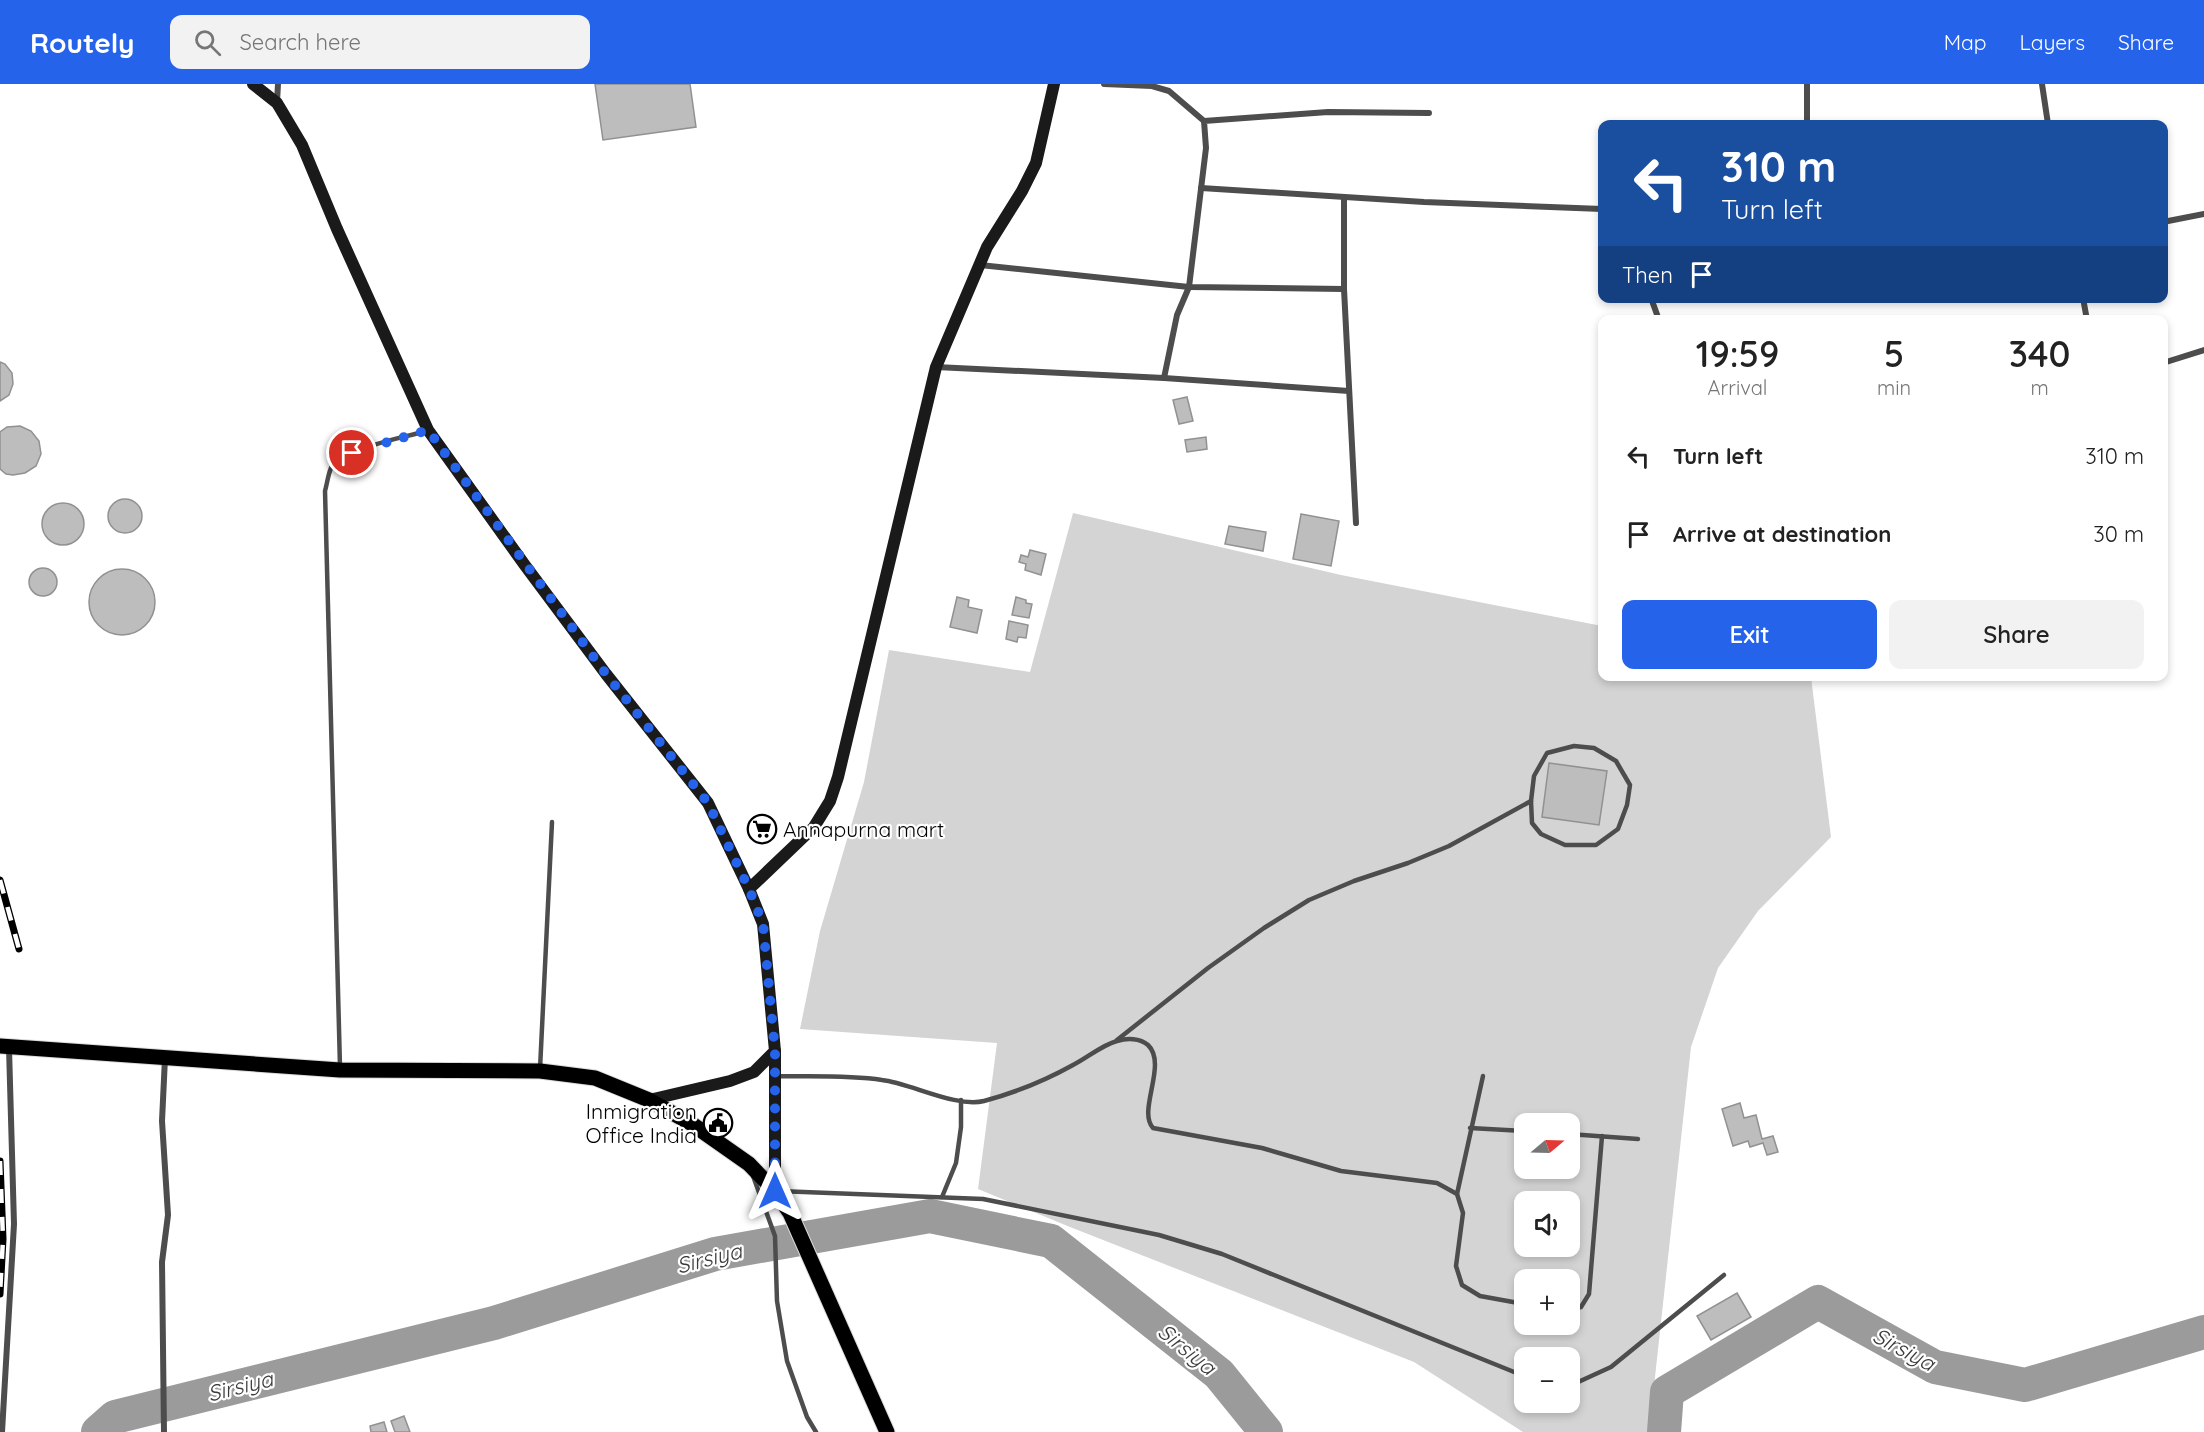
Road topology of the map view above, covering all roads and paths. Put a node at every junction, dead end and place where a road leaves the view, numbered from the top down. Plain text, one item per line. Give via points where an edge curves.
1 (253, 84) edge
2 (278, 84) edge
3 (1054, 84) edge
4 (1104, 84) edge
5 (1807, 84) edge
6 (2042, 84) edge
7 (277, 103) junction
8 (1429, 113) dead end
9 (1807, 120) edge
10 (2047, 120) edge
11 (1204, 121) junction
12 (1201, 188) junction
13 (1344, 198) junction
14 (1598, 209) edge
15 (2204, 214) edge
16 (2168, 221) edge
17 (979, 265) junction
18 (1189, 287) junction
19 (1344, 289) junction
20 (2204, 350) edge
21 (2168, 361) edge
22 (936, 367) junction
23 (1164, 378) junction
24 (1349, 391) junction
25 (428, 430) junction
26 (1356, 523) dead end
27 (1531, 801) junction
28 (552, 822) dead end
29 (749, 889) junction
30 (1115, 1041) junction
31 (5, 1046) edge
32 (775, 1051) junction
33 (165, 1057) junction
34 (340, 1070) junction
35 (540, 1071) junction
36 (775, 1076) junction
37 (1483, 1076) dead end
38 (649, 1100) junction
39 (961, 1100) junction
40 (1470, 1128) junction
41 (1514, 1130) edge
42 (1580, 1135) edge
43 (1602, 1136) junction
44 (1638, 1139) dead end
45 (748, 1164) junction
46 (775, 1191) junction
47 (1457, 1194) junction
48 (942, 1197) junction
49 (1724, 1275) dead end
50 (1514, 1302) edge
51 (1580, 1307) edge
52 (1514, 1372) edge
53 (1580, 1381) edge
54 (2, 1432) edge
55 (164, 1432) edge
56 (816, 1432) edge
57 (887, 1432) edge

1 - 7 street
2 - 7 street
3 - 17 street via 1036,164
4 - 11 street via 1152,86 1169,91
5 - 9 street
6 - 10 street
7 - 25 street via 302,145
8 - 11 street via 1328,112
11 - 12 street via 1206,148
12 - 13 street
12 - 18 street
13 - 14 street
13 - 19 street
15 - 16 street
17 - 18 street
17 - 22 street
18 - 19 street
18 - 23 street via 1177,315
19 - 24 street
20 - 21 street
22 - 23 street
22 - 29 street via 830,801 814,827
23 - 24 street
24 - 26 street
25 - 29 street via 606,674 708,803
25 - 34 lane via 339,460 331,469 325,491
27 - 27 lane via 1534,776 1547,753 1574,746 1594,748 1617,761 1630,785 1618,829 1596,844 1565,845 1541,834 1532,823
27 - 30 lane via 1449,846 1309,900 1208,968
28 - 35 lane
29 - 32 street via 763,924
30 - 39 lane via 1025,1086 981,1102
30 - 47 lane via 1131,1038 1150,1048 1154,1067 1147,1118 1153,1128 1262,1148 1341,1171 1437,1183
31 - 33 main road
31 - 54 street via 14,1224
32 - 36 street
32 - 38 street via 753,1072 738,1078
33 - 34 main road
33 - 55 street via 162,1121 168,1215 162,1262
34 - 35 main road
35 - 38 main road via 595,1078
36 - 39 lane via 883,1080
36 - 46 street
37 - 40 lane
38 - 45 main road via 692,1124
39 - 48 lane via 956,1163
40 - 41 lane
40 - 47 lane
42 - 43 lane
43 - 44 lane
43 - 51 lane via 1589,1294
45 - 46 main road
45 - 56 lane via 775,1236 777,1301 787,1361
46 - 48 lane
46 - 57 main road via 790,1213
47 - 50 lane via 1464,1213 1456,1266 1462,1285 1480,1296
48 - 52 lane via 983,1199 1136,1230 1222,1254
49 - 53 lane via 1611,1367

